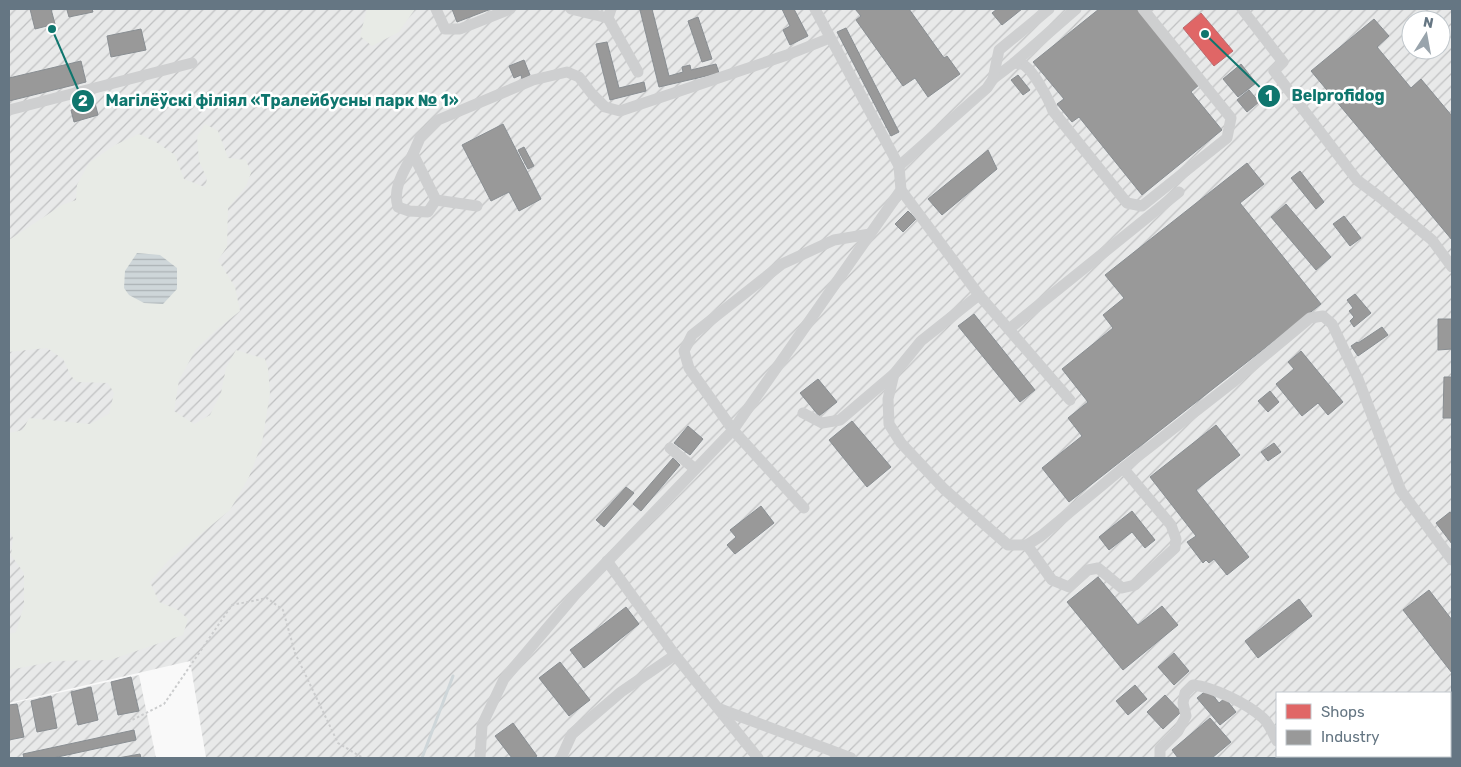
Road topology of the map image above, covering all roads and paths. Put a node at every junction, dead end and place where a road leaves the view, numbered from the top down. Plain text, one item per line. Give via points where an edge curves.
1 (436, 9) edge
2 (510, 9) edge
3 (570, 9) edge
4 (816, 9) edge
5 (1049, 9) edge
6 (1076, 9) edge
7 (1143, 9) edge
8 (1242, 9) edge
9 (609, 13) edge
10 (830, 38) junction
11 (192, 63) dead end
12 (1014, 63) junction
13 (638, 72) dead end
14 (993, 79) junction
15 (9, 110) edge
16 (413, 154) junction
17 (899, 166) junction
18 (901, 190) junction
19 (1179, 192) dead end
20 (436, 200) junction
21 (477, 206) dead end
22 (870, 234) junction
23 (1452, 267) edge
24 (979, 295) junction
25 (1009, 329) junction
26 (894, 374) junction
27 (1070, 400) dead end
28 (803, 413) dead end
29 (733, 430) junction
30 (670, 448) dead end
31 (1123, 468) junction
32 (695, 469) junction
33 (804, 508) dead end
34 (1027, 546) junction
35 (1452, 560) edge
36 (607, 561) junction
37 (675, 655) junction
38 (718, 708) junction
39 (128, 722) dead end
40 (1276, 739) edge
41 (363, 758) edge
42 (480, 758) edge
43 (561, 758) edge
44 (758, 758) edge
45 (850, 758) edge
46 (1160, 758) edge

1 - 2 street via 445,29 460,29
3 - 9 street
4 - 10 street
5 - 14 street via 999,50
6 - 12 street
7 - 12 street via 1231,118 1228,138 1142,206 1127,203 1053,111 1029,70
8 - 23 street via 1283,62 1274,71 1356,180 1432,240
9 - 13 street
10 - 16 street via 620,111 605,107 579,77 567,72 533,80 438,120 420,138
10 - 17 street
11 - 15 street
12 - 14 street
14 - 17 street via 988,88
16 - 20 street
16 - 20 street via 400,179 396,198 398,207 409,212 428,212
17 - 18 street
18 - 22 street
18 - 24 street
19 - 25 street
20 - 21 street
22 - 29 street
22 - 29 street via 834,240 782,264 692,336 684,351 690,368
24 - 25 street
24 - 26 street via 921,340
25 - 27 street
26 - 28 street via 840,420 822,423
26 - 34 street via 888,400 889,424 901,443 944,490 1008,545
29 - 32 street
29 - 33 street
30 - 32 street
31 - 34 street
31 - 34 street via 1171,525 1176,539 1175,548 1135,585 1122,588 1098,568 1088,570 1069,586 1052,580
31 - 35 street via 1310,318 1323,316 1332,324 1358,379 1401,490
32 - 36 street
36 - 37 street
36 - 42 street via 504,679 482,725
37 - 38 street
37 - 43 street via 621,692 572,734
38 - 44 street
38 - 45 street
39 - 41 path via 164,704 232,605 267,598 283,610 295,653 338,743
40 - 46 street via 1264,719 1244,705 1193,684 1185,693 1186,716 1178,731 1160,749

